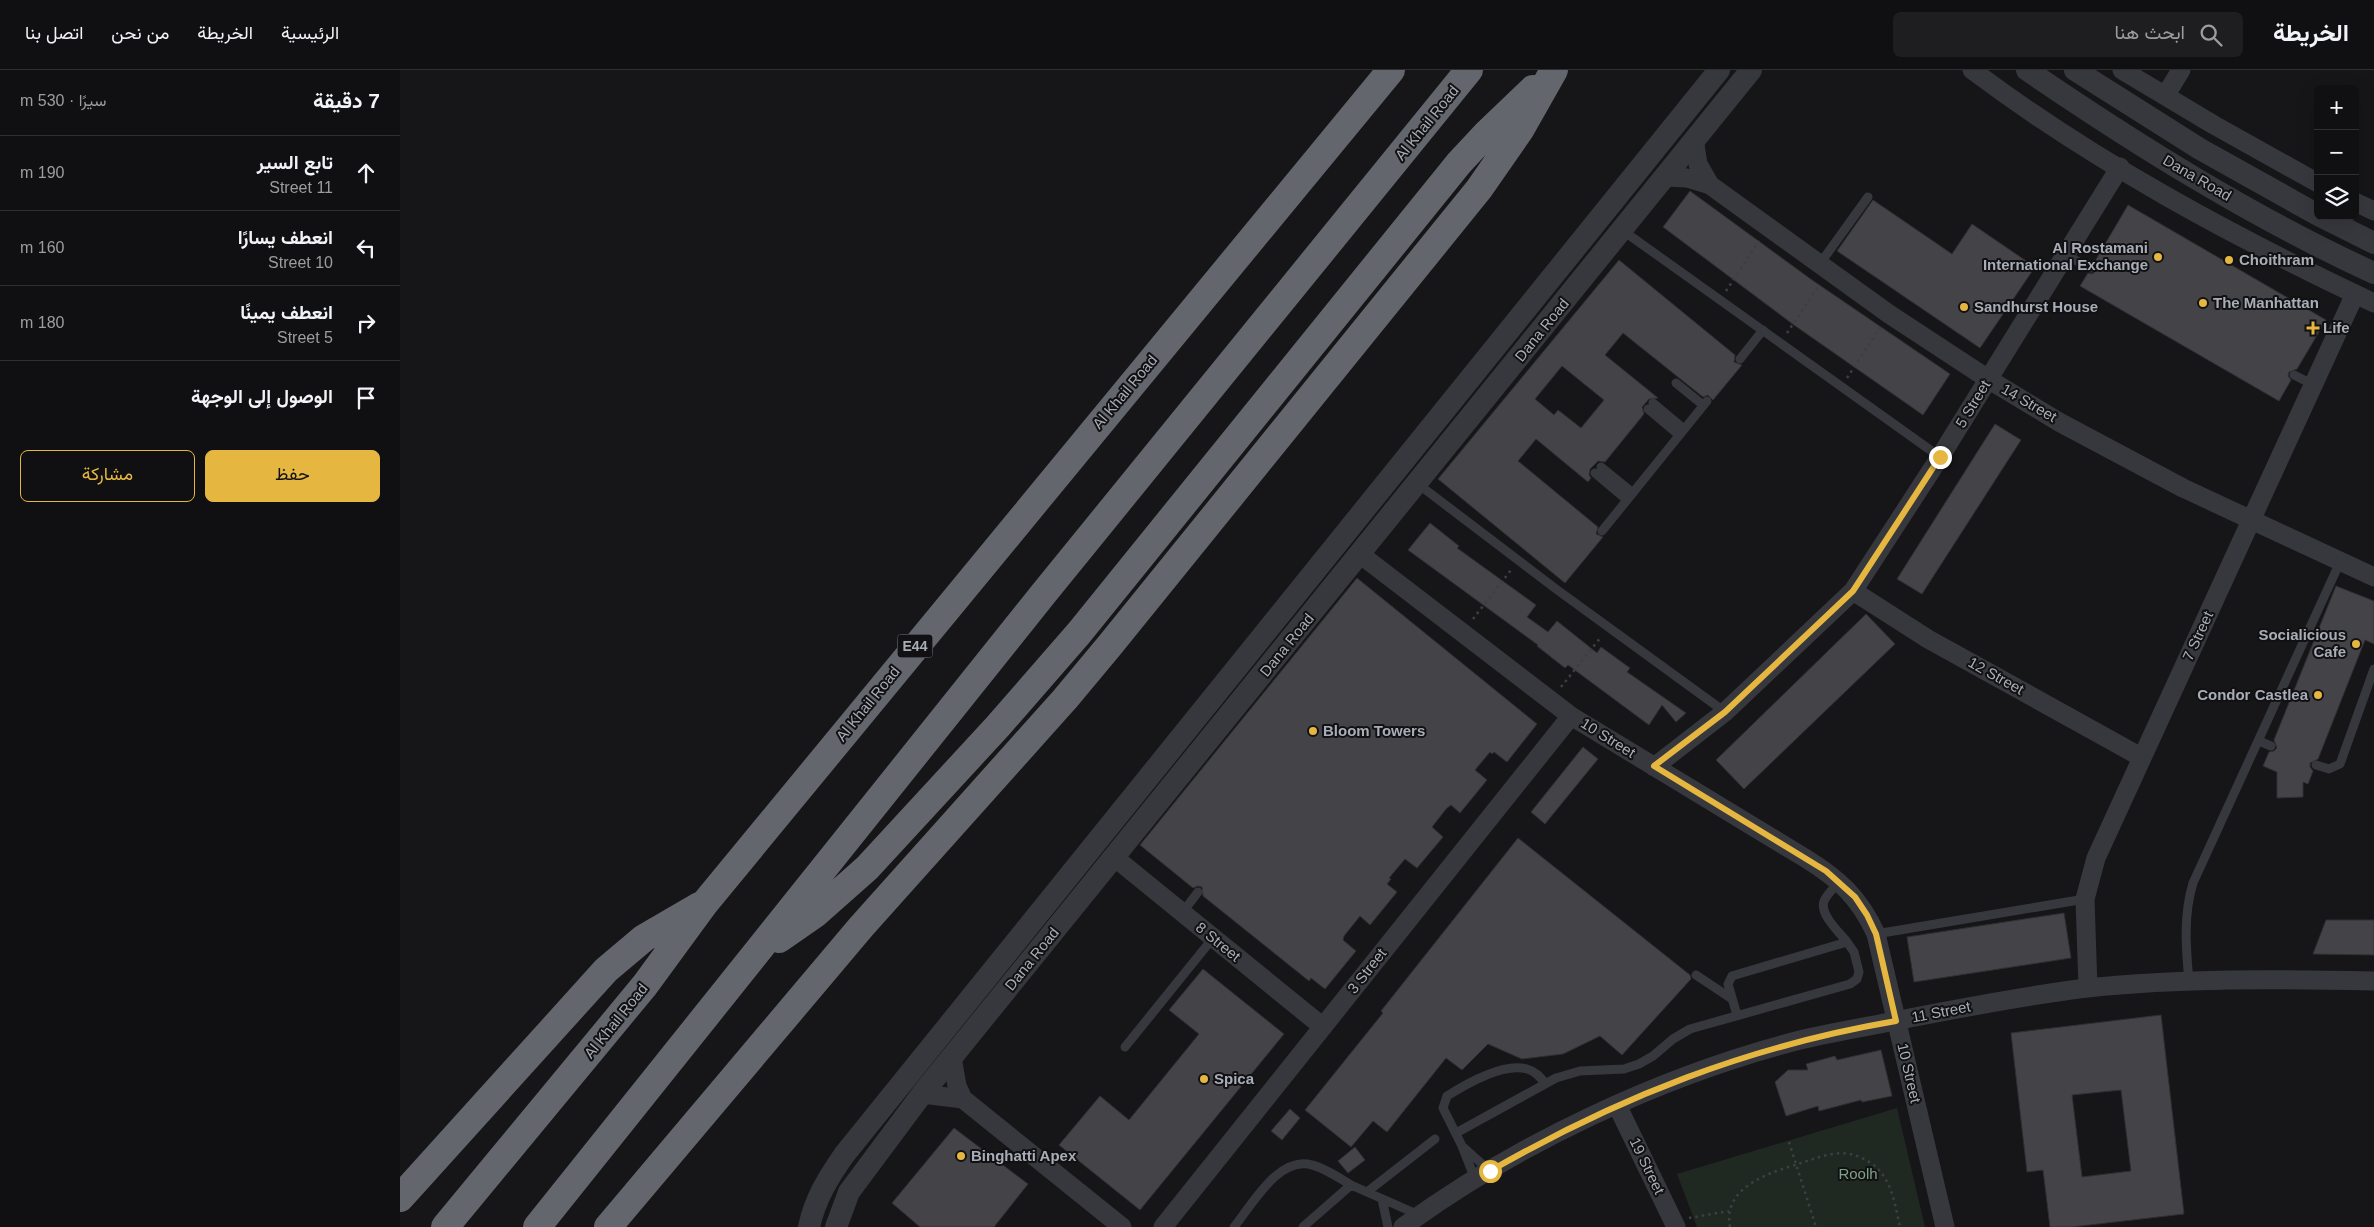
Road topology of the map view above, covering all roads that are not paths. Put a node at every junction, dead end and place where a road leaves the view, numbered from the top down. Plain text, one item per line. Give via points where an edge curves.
1 (1391, 70) edge
2 (1469, 70) edge
3 (1554, 70) edge
4 (1719, 70) edge
5 (1752, 70) edge
6 (1972, 70) edge
7 (2027, 70) edge
8 (2074, 70) edge
9 (2122, 70) edge
10 (2181, 70) edge
11 (2165, 96) junction
12 (1694, 139) junction
13 (2120, 167) junction
14 (1664, 177) junction
15 (2314, 181) edge
16 (1710, 185) junction
17 (1868, 197) dead end
18 (2359, 204) edge
19 (2374, 211) edge
20 (2314, 213) edge
21 (2327, 220) edge
22 (1622, 230) junction
23 (2374, 243) edge
24 (2065, 255) junction
25 (1824, 268) junction
26 (2091, 268) dead end
27 (2374, 273) edge
28 (2355, 294) junction
29 (2374, 303) edge
30 (1763, 330) junction
31 (1740, 359) dead end
32 (2294, 375) dead end
33 (1988, 379) junction
34 (1676, 383) dead end
35 (2314, 385) junction
36 (1651, 406) dead end
37 (1682, 432) junction
38 (1940, 457) junction
39 (1598, 470) dead end
40 (1418, 484) junction
41 (1630, 496) junction
42 (2251, 520) junction
43 (1602, 531) dead end
44 (1343, 536) junction
45 (1362, 554) junction
46 (2340, 562) junction
47 (2374, 577) edge
48 (1562, 581) dead end
49 (1556, 589) junction
50 (1853, 591) junction
51 (2374, 669) edge
52 (1725, 712) junction
53 (1571, 716) junction
54 (2258, 741) junction
55 (2272, 746) dead end
56 (2141, 757) junction
57 (2316, 765) dead end
58 (1654, 766) junction
59 (1094, 843) junction
60 (1113, 858) junction
61 (1839, 882) junction
62 (1198, 892) dead end
63 (2085, 899) junction
64 (705, 903) junction
65 (1182, 913) junction
66 (1876, 934) junction
67 (1213, 938) junction
68 (1847, 942) junction
69 (757, 952) junction
70 (1696, 975) dead end
71 (2374, 981) edge
72 (2188, 982) junction
73 (2088, 988) junction
74 (1732, 999) junction
75 (1737, 1015) junction
76 (1896, 1021) junction
77 (1323, 1028) junction
78 (1125, 1047) dead end
79 (952, 1057) junction
80 (1545, 1083) junction
81 (922, 1094) junction
82 (963, 1099) junction
83 (1617, 1104) junction
84 (1456, 1133) junction
85 (1436, 1139) dead end
86 (1462, 1146) junction
87 (1482, 1175) junction
88 (1351, 1185) junction
89 (1367, 1192) junction
90 (400, 1198) edge
91 (1382, 1199) junction
92 (1419, 1215) junction
93 (1674, 1224) edge
94 (445, 1227) edge
95 (537, 1227) edge
96 (608, 1227) edge
97 (809, 1227) edge
98 (836, 1227) edge
99 (1122, 1227) edge
100 (1163, 1227) edge
101 (1234, 1227) edge
102 (1303, 1227) edge
103 (1388, 1227) edge
104 (1403, 1227) edge
105 (1945, 1227) edge

1 - 64 highway, Al Khail Road / E44
2 - 69 highway, Al Khail Road
3 - 69 highway via 1482,139 1084,626 969,759 892,844 842,892
3 - 96 highway via 1520,130 1479,189 1110,645 861,927
4 - 44 street, Dana Road
5 - 12 street, Dana Road
6 - 13 street via 2030,114
7 - 27 street, Dana Road via 2190,174
8 - 20 street, Dana Road via 2200,149
9 - 11 street
10 - 11 street
11 - 15 street
12 - 14 street, Dana Road
12 - 16 street, 14 Street via 1698,164
13 - 24 street, 5 Street
13 - 28 street via 2240,237
14 - 16 street, 14 Street via 1688,178
14 - 22 street, Dana Road
16 - 25 street, 14 Street
17 - 25 lane
18 - 19 street
21 - 23 street, Dana Road
22 - 30 lane
22 - 40 street, Dana Road
24 - 26 lane
24 - 33 street, 5 Street
25 - 33 street, 14 Street
28 - 29 street
28 - 35 street, 7 Street
30 - 31 lane
30 - 38 lane
32 - 35 lane
33 - 38 street, 5 Street
33 - 42 street, 14 Street via 2183,488
34 - 37 lane via 1705,403
35 - 42 street, 7 Street
36 - 37 lane
37 - 41 lane
38 - 50 street, 5 Street
39 - 41 lane
40 - 45 street, Dana Road
40 - 49 lane
41 - 43 lane
42 - 46 street, 14 Street
42 - 56 street, 7 Street
44 - 45 street via 1360,526 1365,528 1369,533
44 - 45 street via 1335,555 1338,560 1344,564
44 - 59 street, Dana Road
45 - 53 street, 10 Street
45 - 60 street, Dana Road
46 - 47 street, 14 Street
46 - 54 lane
48 - 49 lane
49 - 52 lane
50 - 52 street, 5 Street
50 - 56 street, 12 Street via 1928,638
51 - 57 lane via 2340,764 2329,769
52 - 58 street, 5 Street
53 - 58 street, 10 Street
53 - 77 street, 3 Street
54 - 55 lane
54 - 72 lane via 2192,883 2185,923
56 - 63 street, 7 Street via 2096,858
58 - 61 street, 10 Street
59 - 60 street via 1105,834 1115,837 1118,841
59 - 60 street via 1086,856 1091,866 1096,868
59 - 97 street, Dana Road via 844,1155 826,1181
60 - 65 street, 8 Street
60 - 79 street, Dana Road
61 - 66 street, 10 Street via 1859,903
61 - 68 lane via 1823,906
62 - 65 lane
63 - 66 lane
63 - 73 street, 7 Street
64 - 90 highway via 644,938 606,970
64 - 94 highway, Al Khail Road / E44 via 645,985
65 - 67 street, 8 Street
66 - 76 street, 10 Street
67 - 77 street, 8 Street
67 - 78 lane
68 - 74 lane via 1732,976 1728,984
68 - 75 lane via 1854,952 1859,972 1854,982
69 - 95 highway, Al Khail Road
70 - 74 lane
71 - 72 street, 11 Street
72 - 73 street, 11 Street
73 - 76 street, 11 Street
74 - 75 lane
75 - 80 lane via 1690,1029 1639,1064 1608,1071 1568,1074
76 - 83 street, 11 Street via 1848,1029 1752,1053
76 - 105 street, 10 Street
77 - 100 street, 3 Street
79 - 81 street, Dana Road
79 - 82 street via 957,1086
80 - 84 lane
80 - 84 lane via 1532,1071 1520,1068 1489,1074 1460,1088 1447,1096 1444,1102 1445,1114
81 - 82 street
81 - 98 street, Dana Road via 849,1192
82 - 99 street
83 - 87 street, 11 Street
83 - 93 street, 19 Street
84 - 86 lane
85 - 89 lane
86 - 87 lane
86 - 87 lane
87 - 92 street, 11 Street
88 - 89 lane
88 - 101 lane via 1313,1164 1289,1165 1278,1172
88 - 102 lane
89 - 91 lane
91 - 92 lane
91 - 103 lane
92 - 104 street, 11 Street

